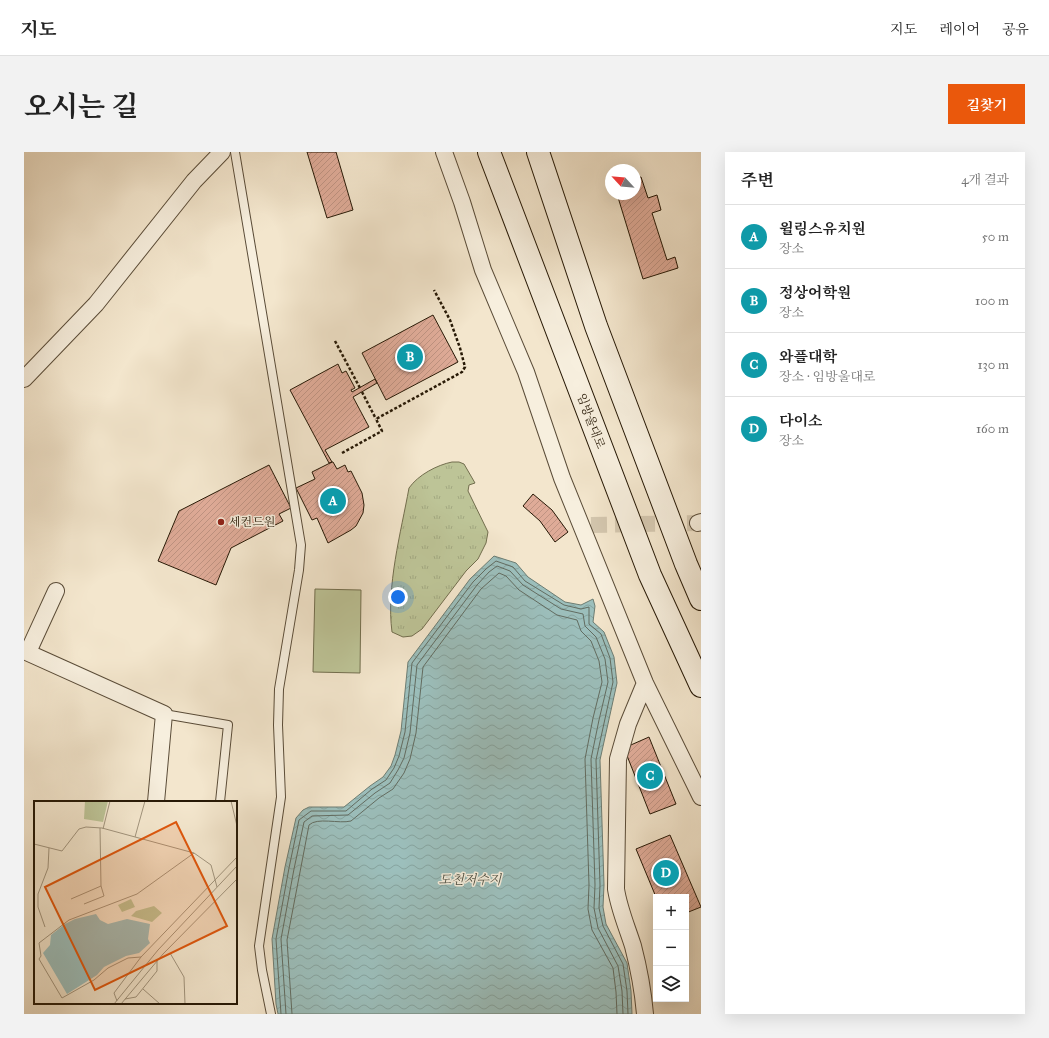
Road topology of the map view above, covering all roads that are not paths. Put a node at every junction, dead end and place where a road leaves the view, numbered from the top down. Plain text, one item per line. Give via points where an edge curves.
1 (222, 152) edge
2 (235, 152) edge
3 (444, 152) edge
4 (489, 152) edge
5 (538, 152) edge
6 (24, 380) edge
7 (56, 591) dead end
8 (701, 599) edge
9 (26, 651) edge
10 (645, 683) junction
11 (701, 686) edge
12 (164, 714) junction
13 (701, 797) edge
14 (156, 801) edge
15 (220, 801) edge
16 (271, 1014) edge
17 (645, 1014) edge

1 - 6 street via 194,181 96,304
2 - 16 lane via 301,545 279,689 281,797 259,946
3 - 10 street via 483,270 526,372 562,478 587,526
4 - 11 main road, 임방울대로 via 650,575
5 - 8 main road via 596,326
7 - 9 street
9 - 12 street
10 - 13 street
10 - 17 street via 628,724 618,759 616,889 633,946
12 - 14 street
12 - 15 lane via 228,725

